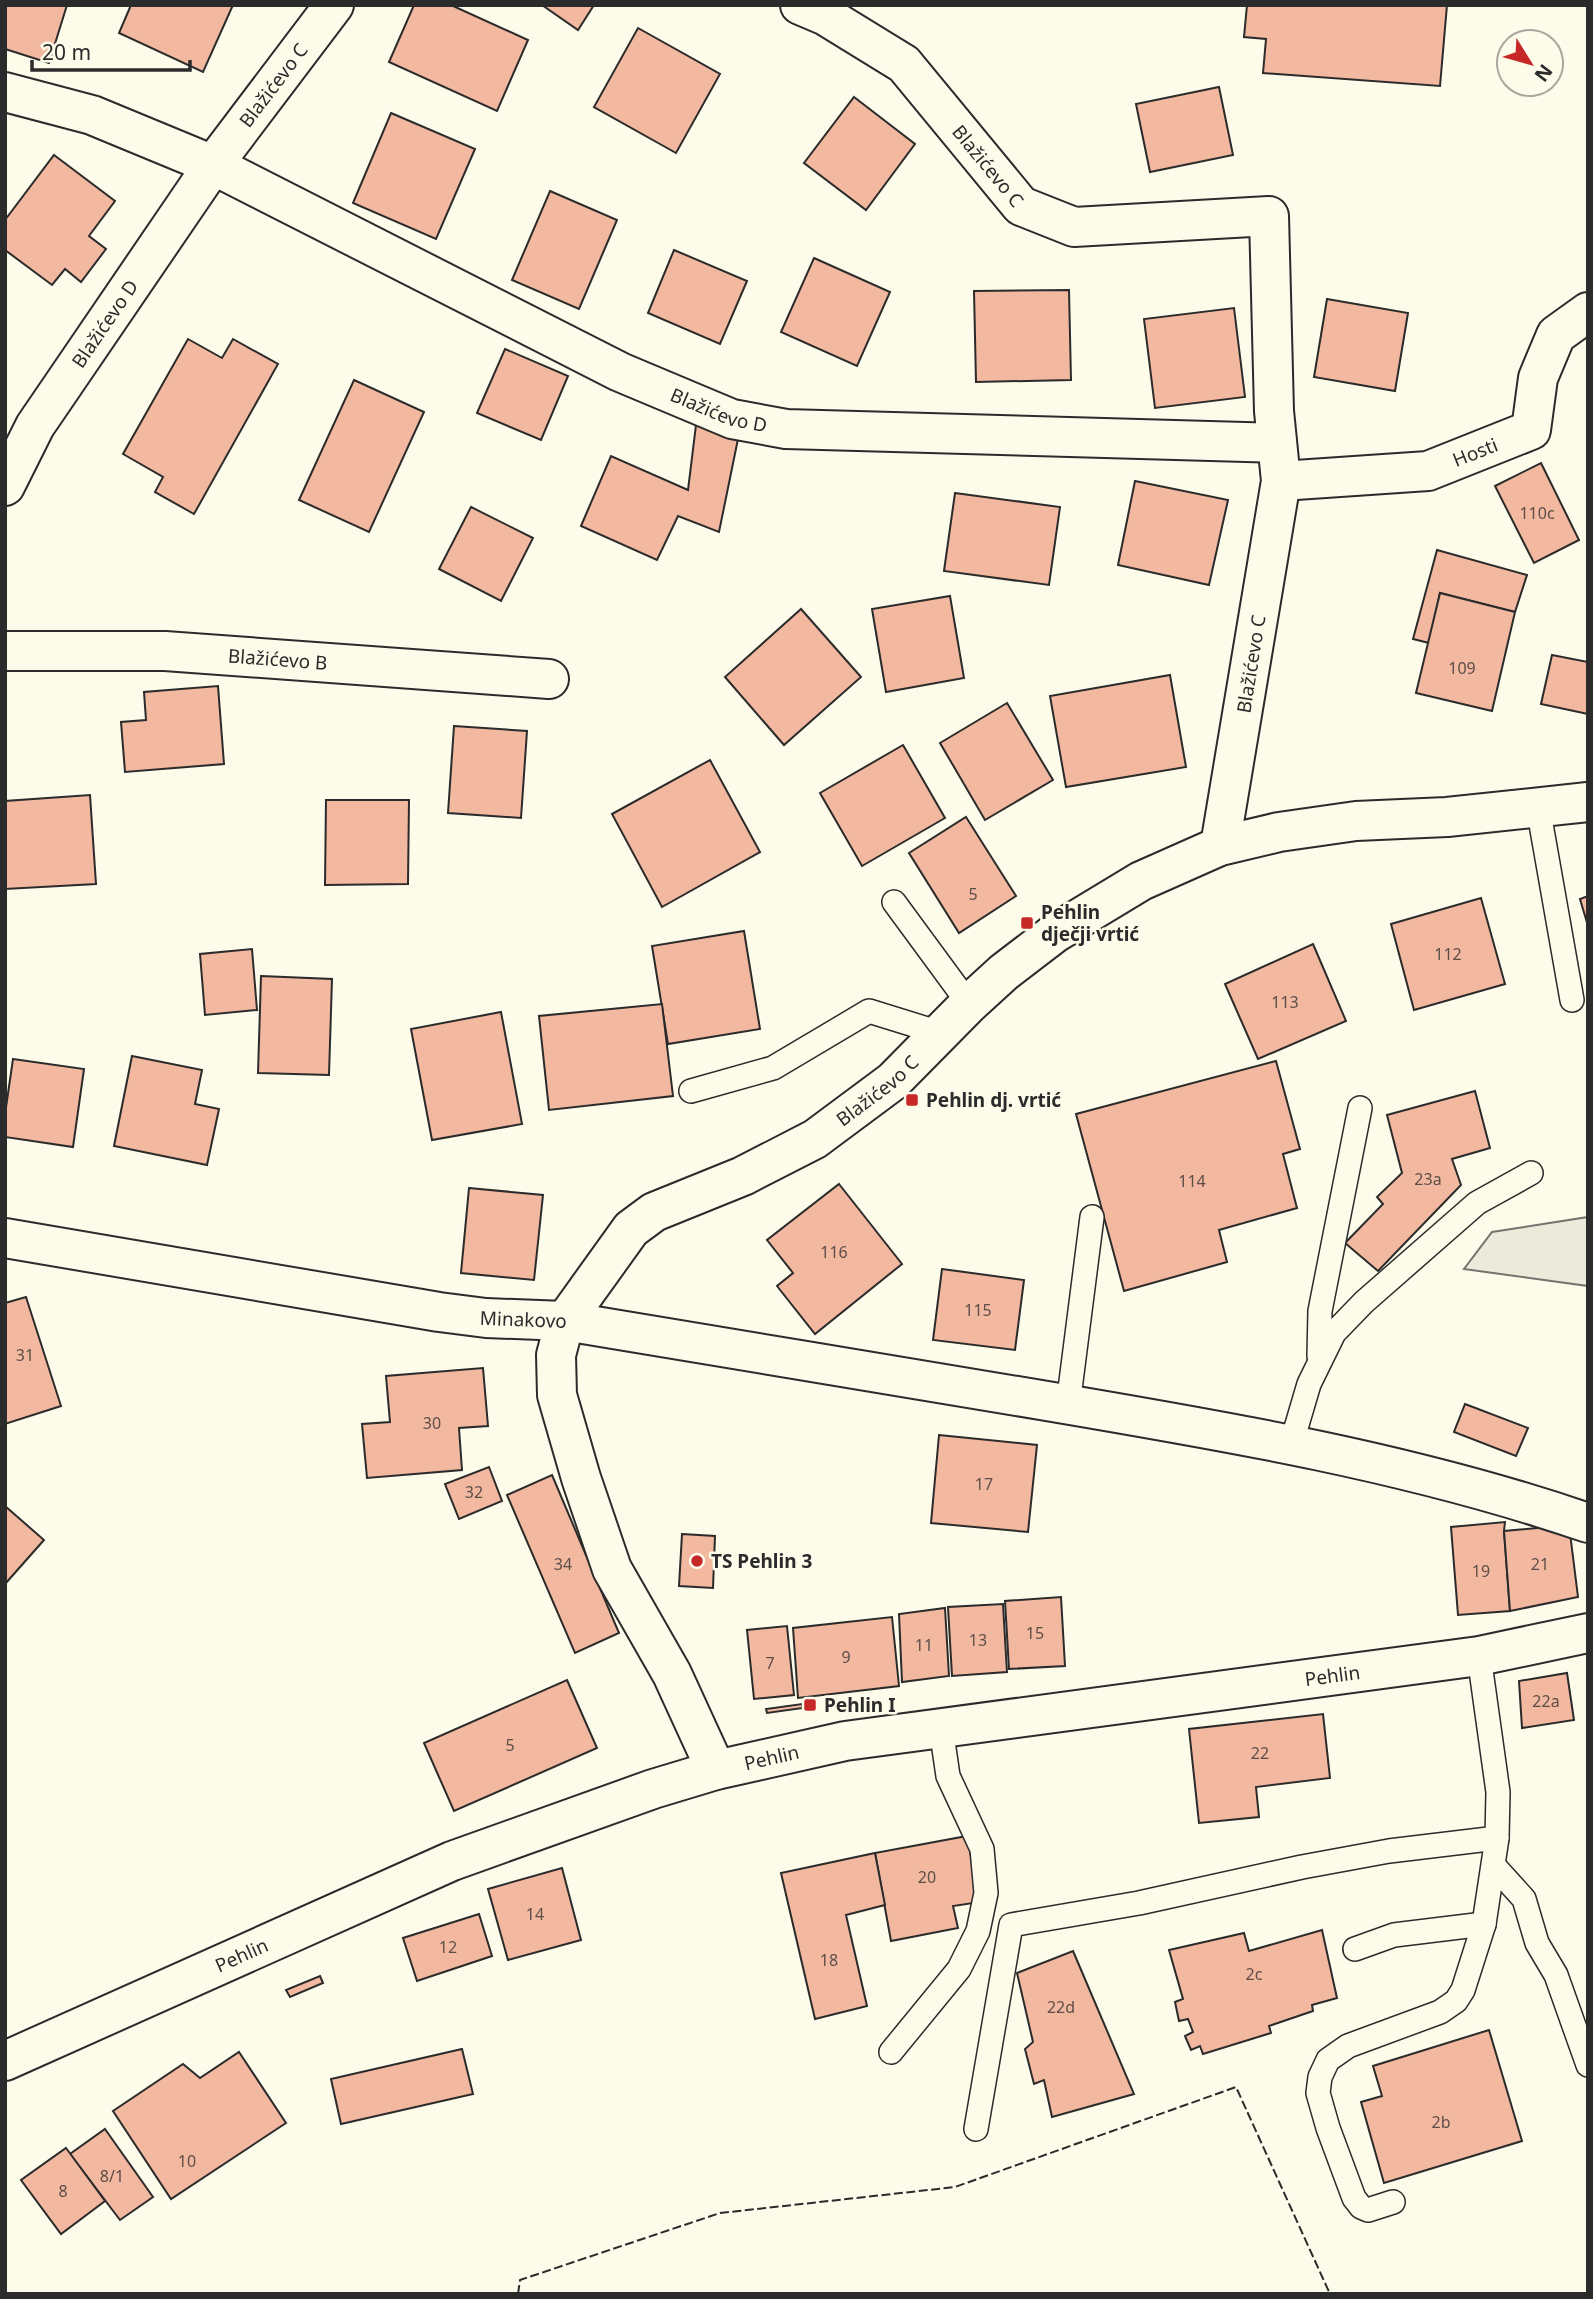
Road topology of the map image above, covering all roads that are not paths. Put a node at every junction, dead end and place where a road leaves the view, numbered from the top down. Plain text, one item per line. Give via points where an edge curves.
1 (334, 5) edge
2 (800, 5) edge
3 (5, 92) edge
4 (213, 165) junction
5 (1588, 312) edge
6 (1278, 443) junction
7 (1281, 481) junction
8 (5, 486) edge
9 (5, 651) edge
10 (549, 679) dead end
11 (1588, 802) edge
12 (1538, 807) junction
13 (1220, 846) junction
14 (894, 902) dead end
15 (1572, 1000) dead end
16 (969, 1004) junction
17 (940, 1033) junction
18 (691, 1091) dead end
19 (1360, 1108) dead end
20 (1531, 1173) dead end
21 (1092, 1217) dead end
22 (5, 1238) edge
23 (565, 1321) junction
24 (1319, 1363) junction
25 (1068, 1405) junction
26 (1291, 1445) junction
27 (1588, 1524) edge
28 (1588, 1633) edge
29 (1479, 1656) junction
30 (941, 1728) junction
31 (716, 1770) junction
32 (1497, 1838) junction
33 (1494, 1867) junction
34 (1484, 1924) junction
35 (1355, 1949) dead end
36 (891, 2052) dead end
37 (5, 2060) edge
38 (1588, 2064) edge
39 (976, 2129) dead end
40 (1393, 2202) dead end

1 - 4 street, Blažićevo C
2 - 6 street, Blažićevo C via 904,64 1021,206 1074,227 1269,216
3 - 4 street, Blažićevo D via 92,115
4 - 6 street, Blažićevo D via 620,372 732,419 786,429
4 - 8 street, Blažićevo D via 35,426
5 - 7 street, Hosti via 1556,335 1538,377 1531,430 1428,471
6 - 7 street, Blažićevo C
7 - 13 street, Blažićevo C
9 - 10 street, Blažićevo B via 164,651
11 - 12 street
12 - 13 street via 1356,821
12 - 15 lane
13 - 16 street, Blažićevo C via 1097,905 1004,972
14 - 16 lane
16 - 17 street, Blažićevo C
17 - 18 lane via 869,1011 773,1068
17 - 23 street, Blažićevo C via 893,1082 815,1139 743,1176 654,1213 631,1229
19 - 24 lane via 1320,1311
20 - 24 lane via 1477,1203 1412,1259 1334,1333
21 - 25 lane
22 - 23 street, Minakovo via 439,1312
23 - 25 street
23 - 31 street, Minakovo via 556,1355 557,1395 590,1504 612,1569 672,1674
24 - 26 lane
25 - 26 street
26 - 27 street via 1511,1497
28 - 29 street, Pehlin
29 - 30 street, Pehlin
29 - 32 lane via 1499,1792
30 - 31 street, Pehlin via 845,1741
30 - 36 lane via 948,1776 982,1849 986,1893 978,1931 959,1969
31 - 37 street, Pehlin via 452,1861
32 - 33 lane
32 - 39 lane via 1377,1853 1010,1925
33 - 34 lane
33 - 38 lane via 1524,1899 1536,1943 1556,1975
34 - 35 lane via 1394,1935
34 - 40 lane via 1456,2001 1440,2012 1348,2046 1328,2060 1320,2077 1318,2094 1354,2198 1368,2210

